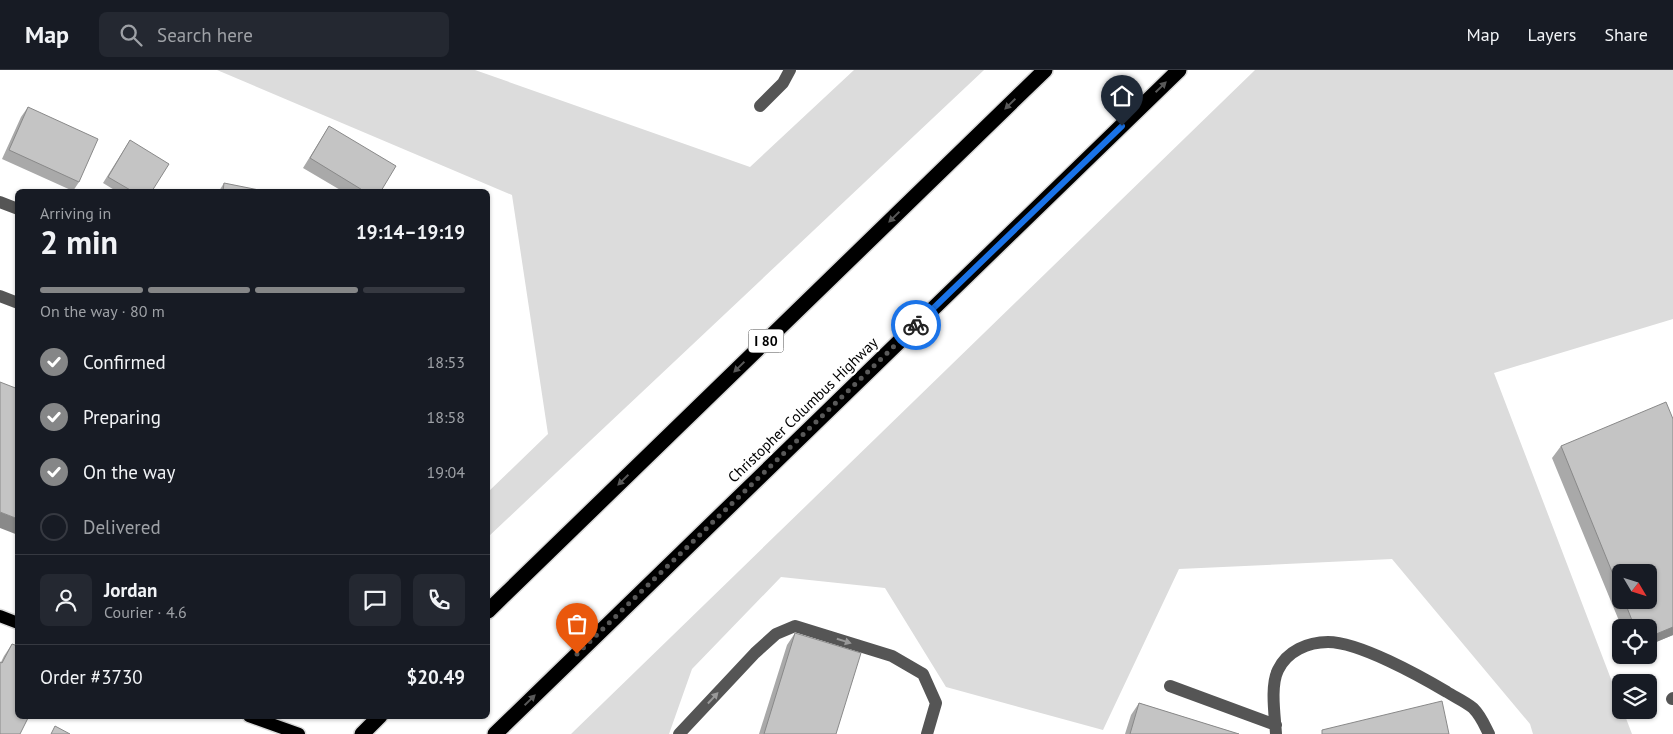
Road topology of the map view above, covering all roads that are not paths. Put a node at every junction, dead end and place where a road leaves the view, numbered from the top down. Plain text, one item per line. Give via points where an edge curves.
1 (790, 70) edge
2 (1045, 70) edge
3 (1179, 70) edge
4 (760, 106) dead end
5 (0, 202) edge
6 (15, 208) edge
7 (0, 296) edge
8 (15, 302) edge
9 (490, 609) edge
10 (0, 616) edge
11 (15, 622) edge
12 (1170, 686) dead end
13 (257, 719) edge
14 (377, 719) edge
15 (1276, 730) edge
16 (299, 734) edge
17 (362, 734) edge
18 (495, 734) edge
19 (679, 734) edge
20 (927, 734) edge
21 (1489, 734) edge

1 - 4 street via 783,83
2 -> 9 highway, I 80
18 -> 3 highway, Christopher Columbus Highway
5 - 6 street
7 - 8 street
10 - 11 main road
12 - 15 street
13 - 16 main road
14 - 17 highway
15 - 21 street via 1273,699 1277,671 1287,656 1305,645 1329,642 1362,650 1422,678 1471,706
19 -> 20 street via 755,653 776,634 795,626 892,656 923,674 936,703

